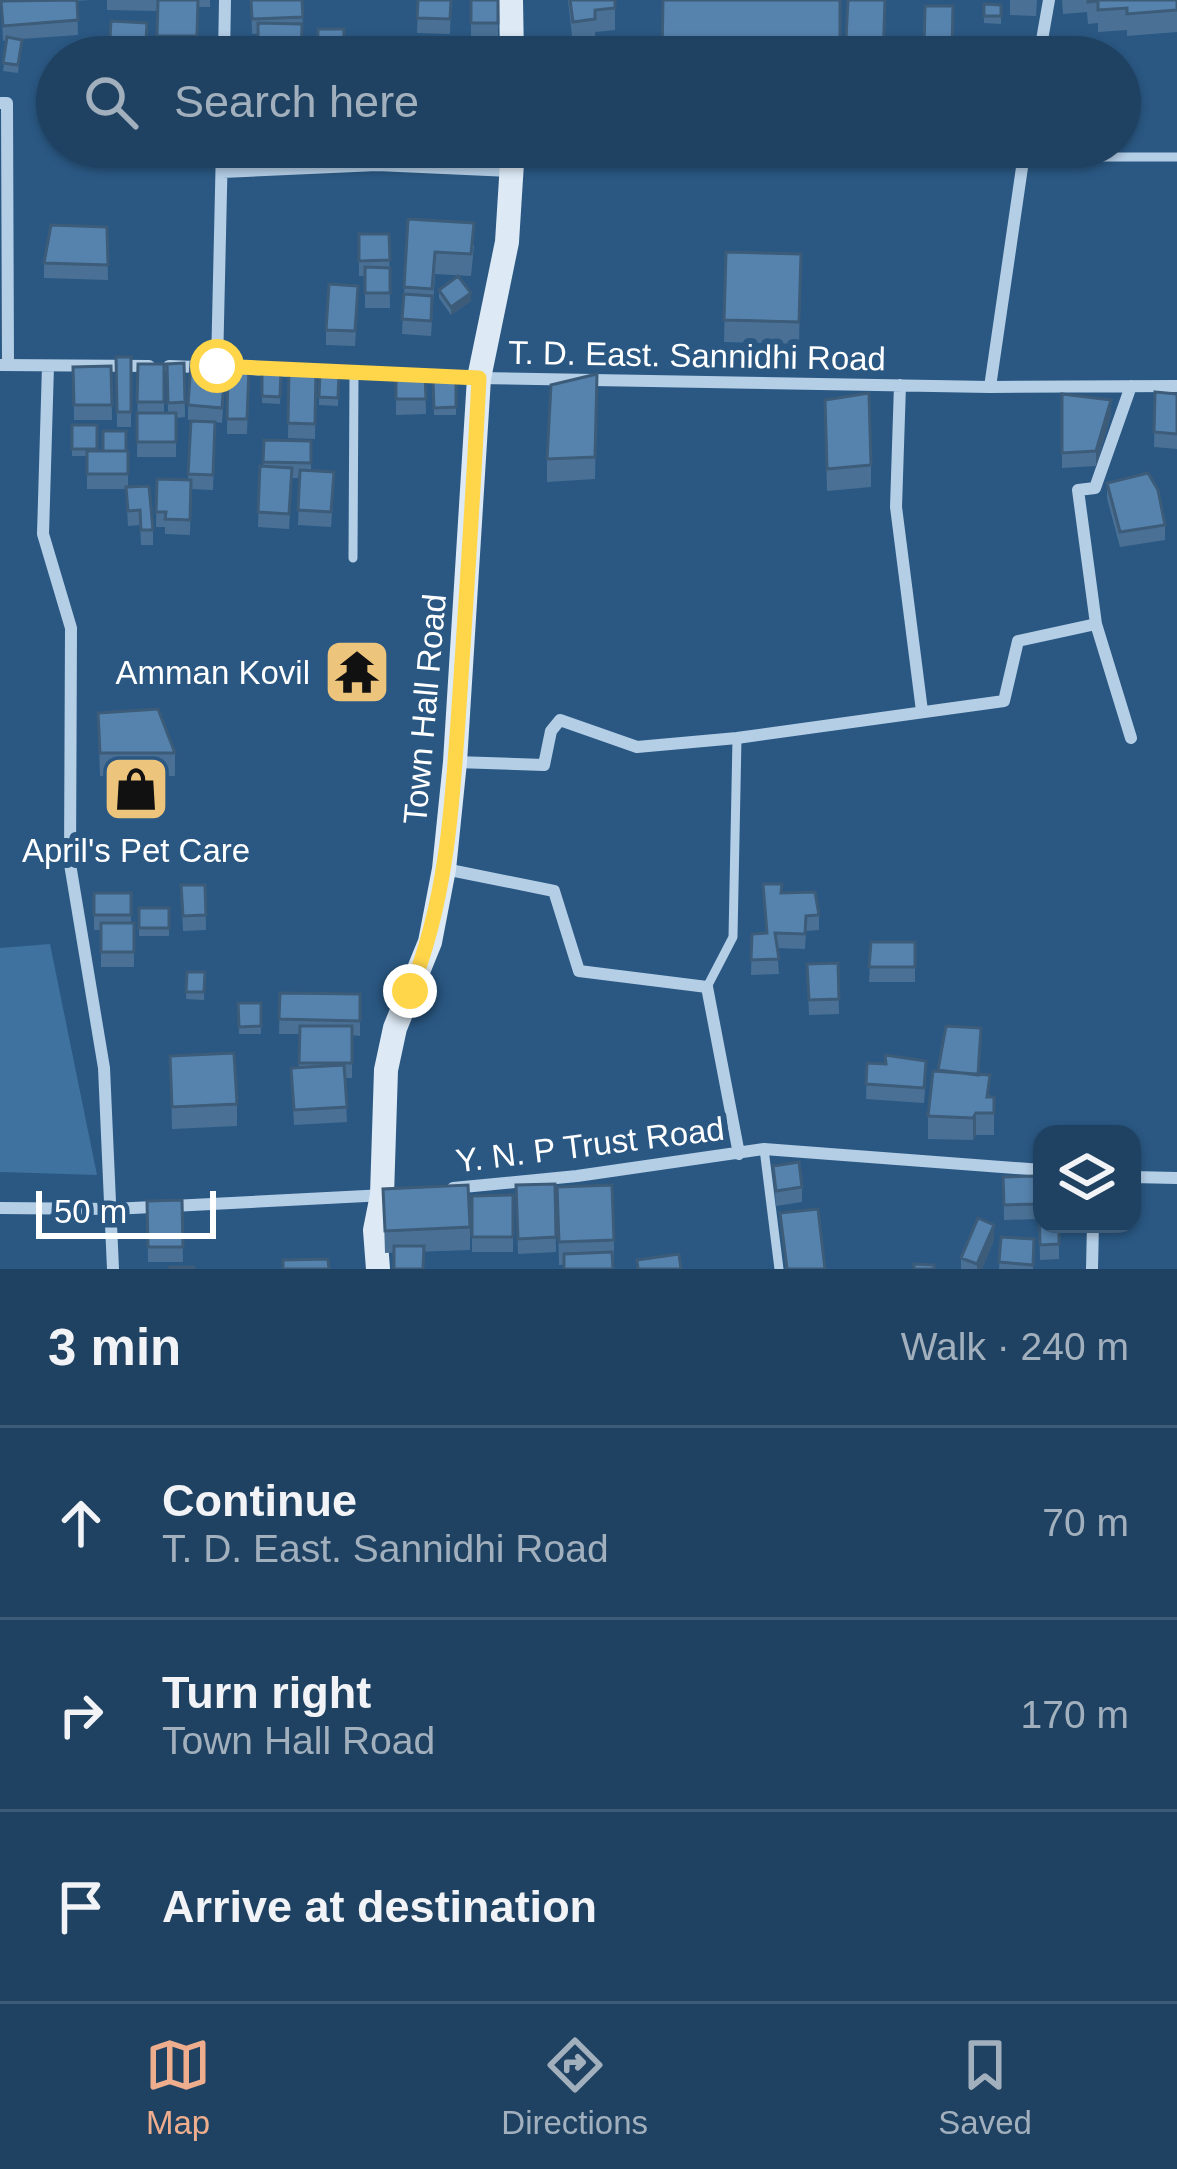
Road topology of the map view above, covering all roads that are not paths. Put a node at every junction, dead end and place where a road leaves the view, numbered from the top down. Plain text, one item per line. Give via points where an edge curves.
1 (225, 0) edge
2 (511, 0) edge
3 (1049, 0) edge
4 (224, 36) edge
5 (512, 36) edge
6 (1043, 36) edge
7 (3, 103) edge
8 (1141, 156) edge
9 (1177, 157) edge
10 (222, 168) edge
11 (311, 168) edge
12 (512, 168) edge
13 (1022, 168) edge
14 (222, 172) junction
15 (4, 365) edge
16 (48, 366) junction
17 (217, 366) junction
18 (354, 372) junction
19 (479, 378) junction
20 (900, 385) junction
21 (1131, 386) junction
22 (1177, 386) edge
23 (990, 387) junction
24 (353, 558) dead end
25 (1096, 624) junction
26 (922, 711) junction
27 (1131, 737) dead end
28 (737, 738) junction
29 (455, 762) junction
30 (444, 869) junction
31 (707, 987) junction
32 (764, 1149) junction
33 (739, 1154) junction
34 (1033, 1169) edge
35 (1141, 1177) edge
36 (1177, 1178) edge
37 (447, 1189) edge
38 (393, 1194) junction
39 (0, 1208) edge
40 (112, 1209) junction
41 (1093, 1233) edge
42 (113, 1269) edge
43 (378, 1269) edge
44 (779, 1269) edge
45 (1092, 1269) edge

1 - 4 street
2 - 5 street
3 - 6 street
7 - 15 street
8 - 9 lane
10 - 14 street
11 - 14 street
12 - 19 street, Town Hall Road via 507,242
13 - 23 street
14 - 17 street
15 - 16 street, T. D. East. Sannidhi Road
16 - 17 street, T. D. East. Sannidhi Road
16 - 40 street via 43,534 71,628 70,864 104,1068
17 - 18 street, T. D. East. Sannidhi Road
18 - 19 street, T. D. East. Sannidhi Road
18 - 24 lane
19 - 20 street, T. D. East. Sannidhi Road
19 - 29 street, Town Hall Road
20 - 23 street, T. D. East. Sannidhi Road
20 - 26 street via 896,507
21 - 22 street, T. D. East. Sannidhi Road
21 - 23 street, T. D. East. Sannidhi Road
21 - 25 street via 1095,488 1078,490
25 - 26 street via 1018,641 1004,701
25 - 27 street
26 - 28 street
28 - 29 street via 637,747 560,720 544,765
28 - 31 lane via 734,937
29 - 30 street, Town Hall Road
30 - 31 street via 554,891 579,971
30 - 38 street, Town Hall Road via 430,942 386,1070
31 - 33 street
32 - 33 street, Y. N. P Trust Road
32 - 34 street, Y. N. P Trust Road
32 - 44 lane
33 - 37 street, Y. N. P Trust Road
35 - 36 street
38 - 40 street
38 - 43 street, Town Hall Road via 375,1230
39 - 40 street
40 - 42 street
41 - 45 street

